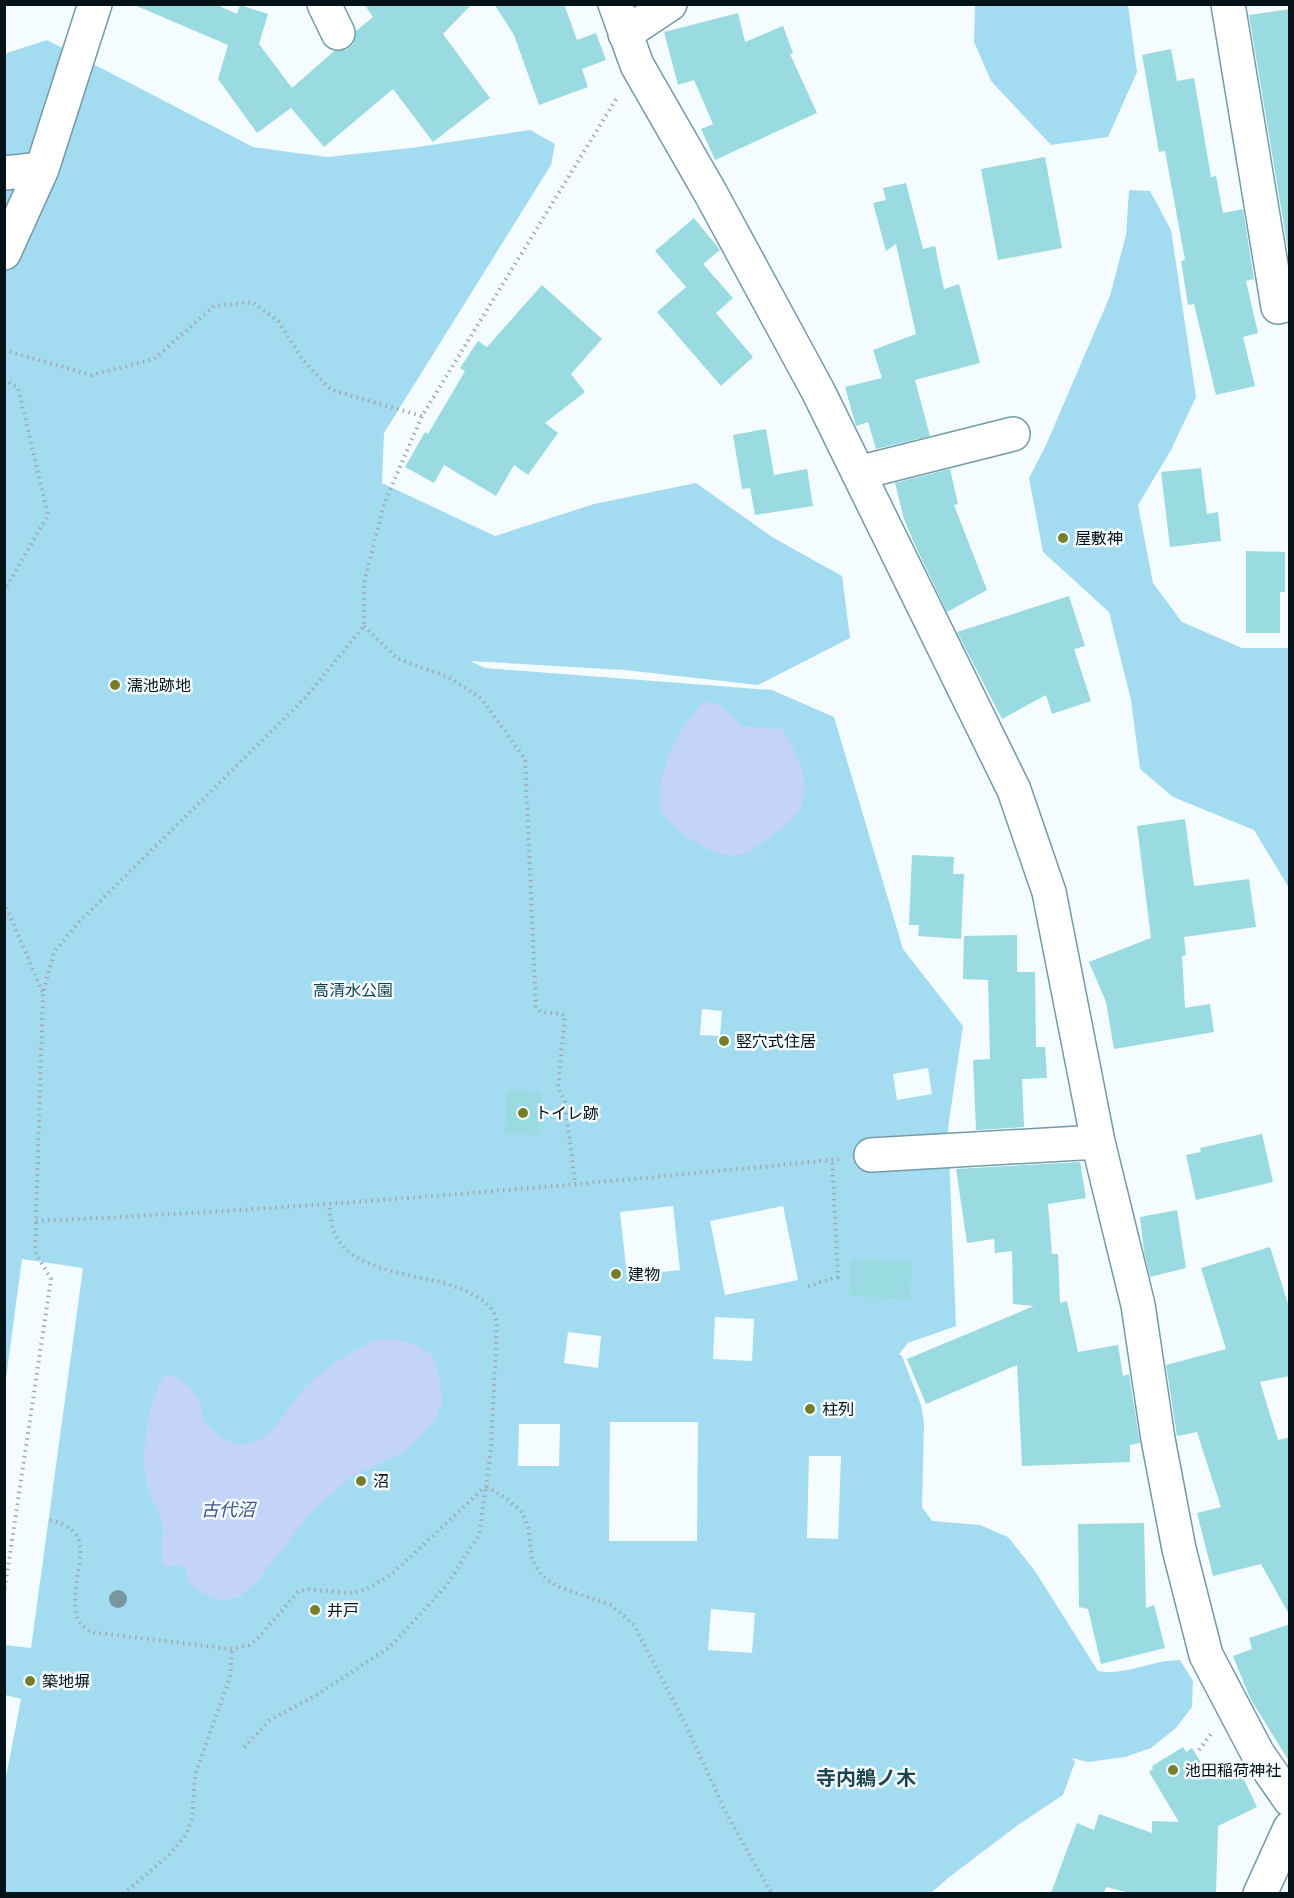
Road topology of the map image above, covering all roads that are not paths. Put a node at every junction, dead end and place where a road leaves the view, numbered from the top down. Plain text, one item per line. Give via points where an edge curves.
1 (95, 4) edge
2 (670, 4) edge
3 (1228, 4) edge
4 (620, 19) edge
5 (42, 169) junction
6 (4, 173) edge
7 (4, 253) edge
8 (1290, 304) edge
9 (1013, 434) dead end
10 (858, 472) junction
11 (1098, 1142) junction
12 (871, 1155) road end
13 (1290, 1800) edge
14 (1290, 1828) edge
15 (1260, 1893) edge

1 - 5 street
2 - 4 street
3 - 8 street via 1278,307
4 - 10 street via 637,65 818,391
5 - 6 street
5 - 7 street
9 - 10 street
10 - 11 street via 1014,790 1049,892
11 - 12 street
11 - 13 street via 1138,1305 1179,1549 1206,1655 1258,1754
14 - 15 street

